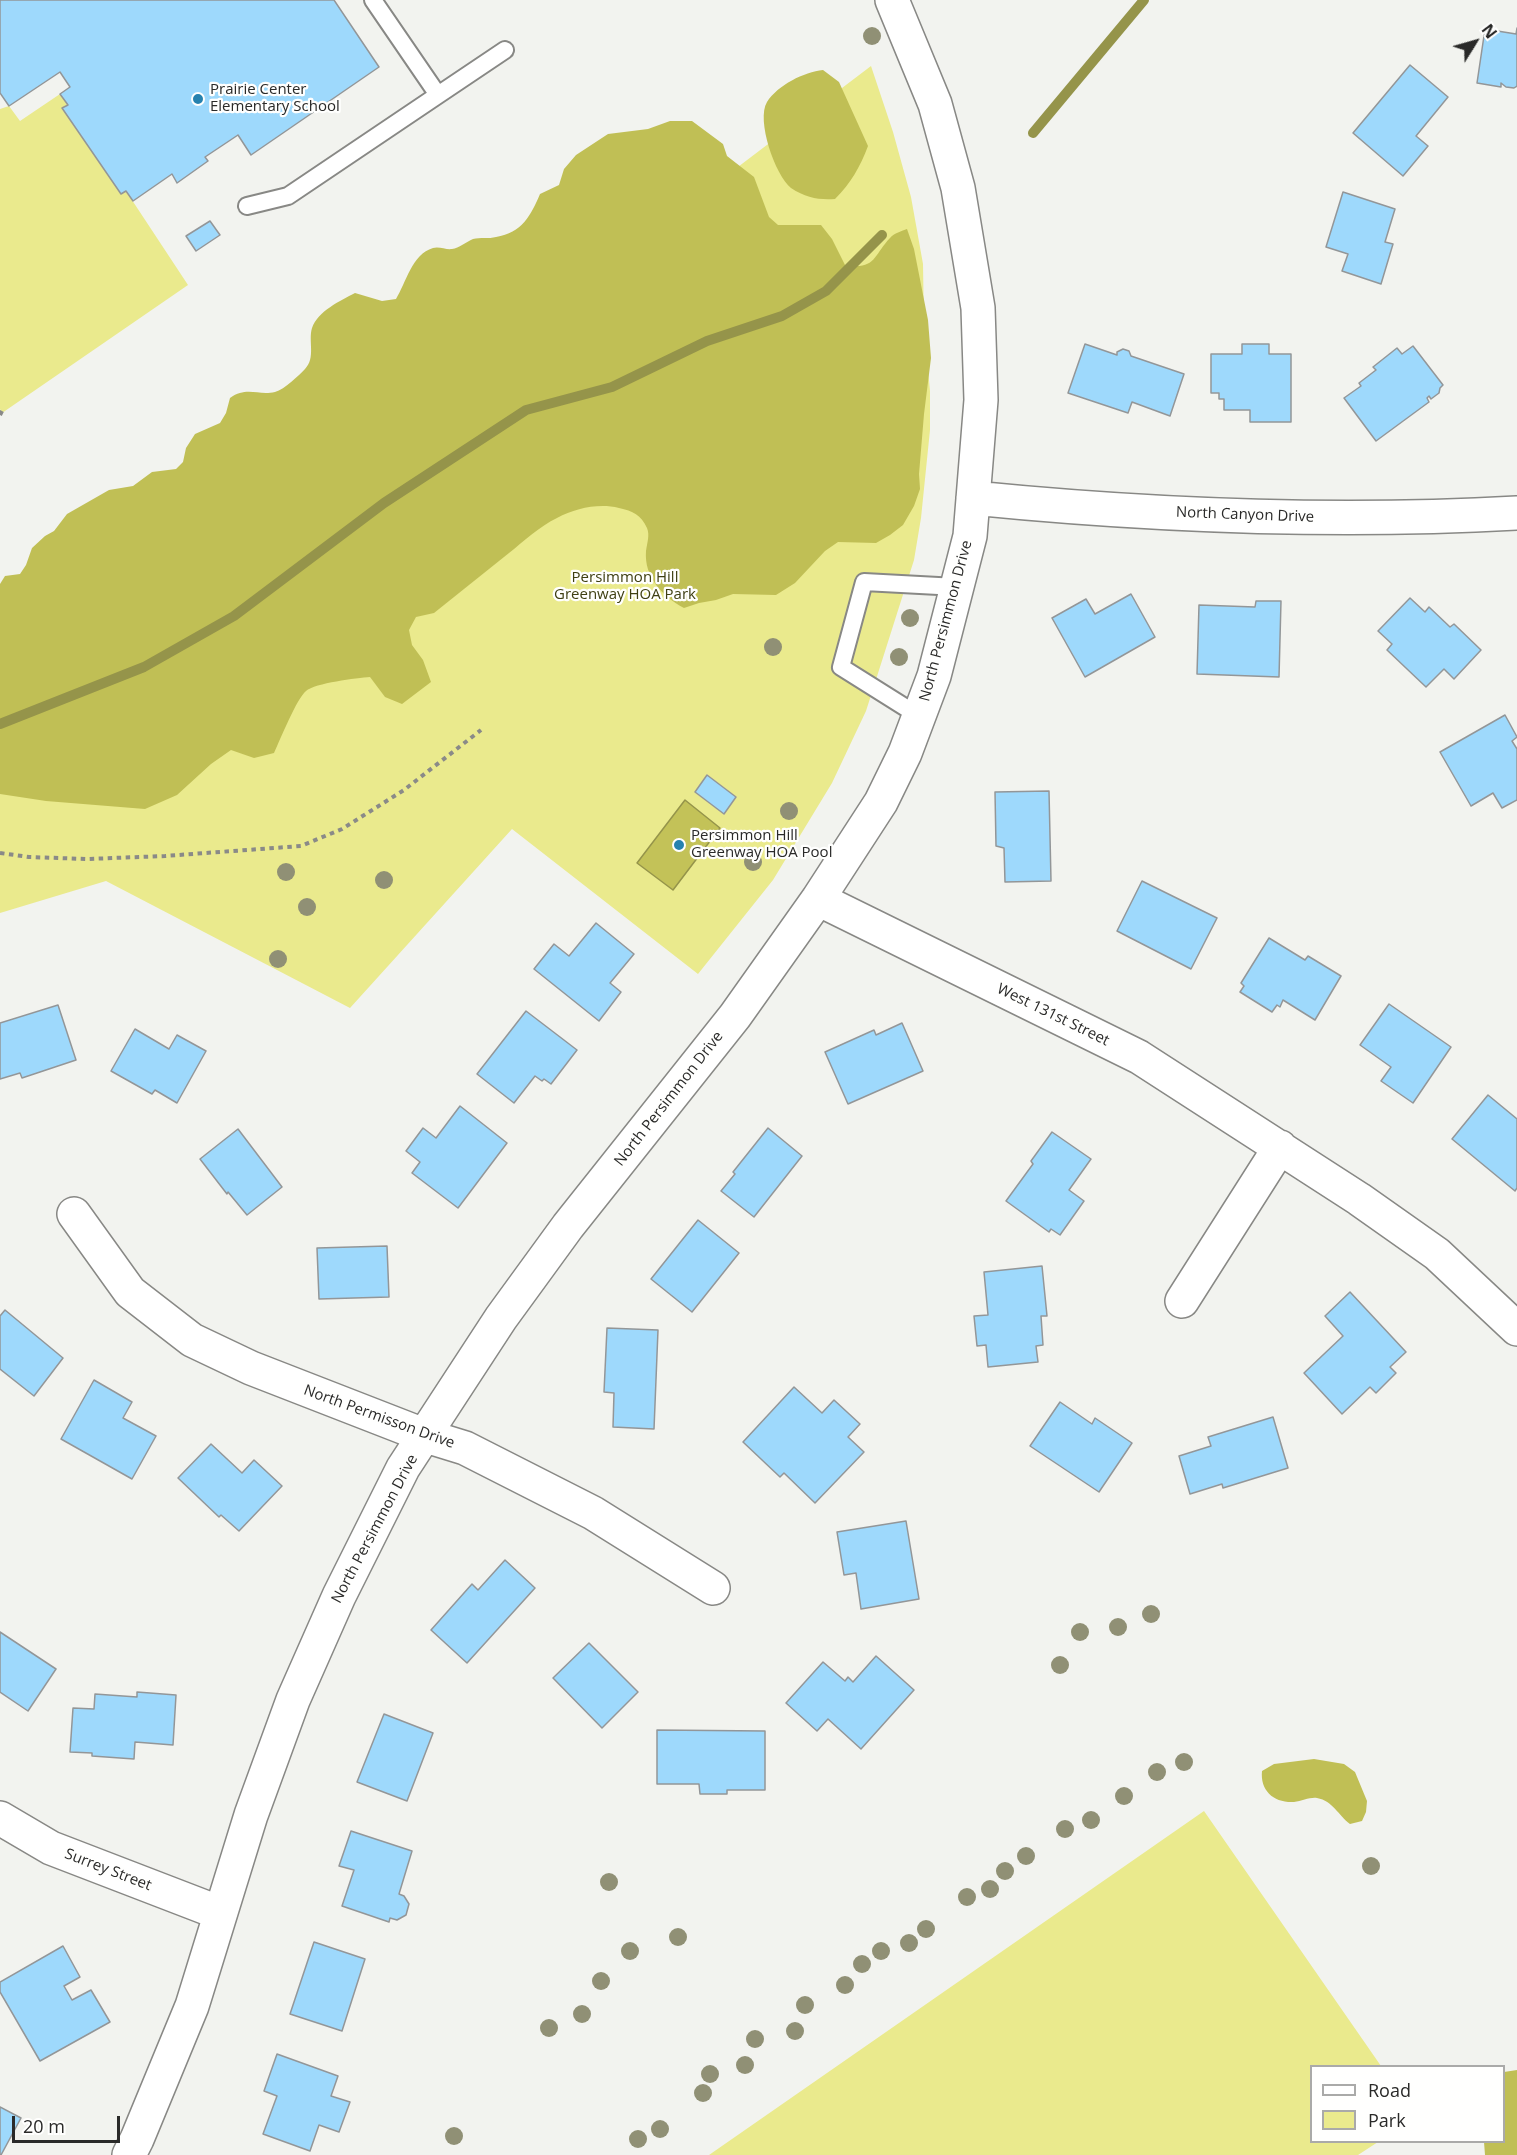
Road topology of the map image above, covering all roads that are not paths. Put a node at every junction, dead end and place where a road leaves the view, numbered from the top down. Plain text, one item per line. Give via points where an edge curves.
1 (373, 0) edge
2 (892, 0) edge
3 (505, 50) dead end
4 (438, 95) junction
5 (247, 206) dead end
6 (973, 498) junction
7 (1517, 513) edge
8 (957, 587) junction
9 (919, 716) junction
10 (818, 899) junction
11 (1280, 1147) junction
12 (74, 1214) dead end
13 (1182, 1301) dead end
14 (1517, 1329) edge
15 (426, 1436) junction
16 (713, 1588) dead end
17 (0, 1818) edge
18 (220, 1913) junction
19 (129, 2155) edge

1 - 4 lane
2 - 6 street, North Persimmon Drive via 938,114 958,188 978,308 981,400
3 - 4 lane
4 - 5 lane via 288,196
6 - 7 street, North Canyon Drive via 1112,511 1277,518
6 - 8 street, North Persimmon Drive via 970,536
8 - 9 street, North Persimmon Drive via 934,676
8 - 9 lane via 864,582 841,667
9 - 10 street, North Persimmon Drive via 881,802
10 - 11 street, West 131st Street via 1139,1057
10 - 15 street, North Persimmon Drive via 735,1016 501,1318
11 - 13 street
11 - 14 street, West 131st Street via 1437,1254
12 - 15 street, North Permisson Drive via 130,1292 192,1340 251,1368
15 - 16 street, North Permisson Drive via 465,1448 592,1513
15 - 18 street, North Persimmon Drive via 404,1468 339,1596 293,1700
17 - 18 street, Surrey Street via 51,1848
18 - 19 street, North Persimmon Drive via 192,2006

